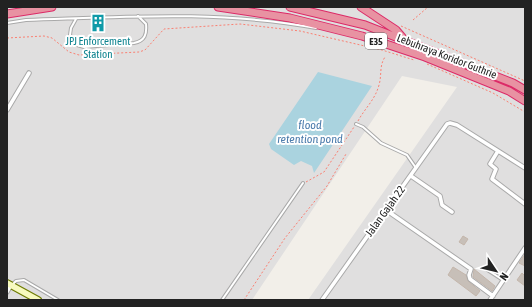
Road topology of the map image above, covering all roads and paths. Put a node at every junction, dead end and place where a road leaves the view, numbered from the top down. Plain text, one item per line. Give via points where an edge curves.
1 (52, 7) edge
2 (218, 7) edge
3 (290, 7) edge
4 (361, 7) edge
5 (428, 7) edge
6 (7, 14) edge
7 (138, 16) junction
8 (76, 18) junction
9 (413, 20) dead end
10 (7, 23) edge
11 (401, 26) dead end
12 (362, 36) junction
13 (7, 38) edge
14 (404, 39) junction
15 (386, 57) dead end
16 (416, 60) dead end
17 (422, 62) dead end
18 (29, 73) dead end
19 (525, 80) edge
20 (525, 90) edge
21 (525, 101) edge
22 (7, 110) edge
23 (525, 112) edge
24 (356, 124) junction
25 (498, 151) junction
26 (346, 154) dead end
27 (418, 165) junction
28 (525, 168) edge
29 (411, 176) junction
30 (303, 183) joint
31 (525, 204) edge
32 (386, 210) junction
33 (452, 212) dead end
34 (524, 251) edge
35 (486, 270) dead end
36 (502, 283) junction
37 (9, 284) edge
38 (7, 292) edge
39 (492, 296) junction
40 (38, 300) edge
41 (58, 300) edge
42 (222, 300) edge
43 (244, 300) edge
44 (322, 300) edge
45 (490, 300) edge

1 - 6 highway
2 - 12 highway, Lebuhraya Koridor Guthrie / E35 via 290,18
3 - 14 highway, Lebuhraya Koridor Guthrie / E35 via 365,25
4 - 14 highway via 396,30
5 - 9 path
7 - 8 lane
7 - 8 lane via 146,24 146,33 141,41 84,47 77,45 70,35
7 - 12 lane via 226,16
8 - 10 lane
11 - 19 path
12 - 21 highway, Lebuhraya Koridor Guthrie / E35 via 425,56 509,91
13 - 16 path via 44,36 52,38 69,52 79,55 139,52 145,50 164,29 240,24 300,31
14 - 20 highway, Lebuhraya Koridor Guthrie / E35 via 513,82
15 - 24 path via 374,99
17 - 23 path via 493,94
18 - 22 street
24 - 27 lane via 380,143 407,155
24 - 30 path via 324,172
25 - 27 street, Jalan Gajah 22 via 450,123
25 - 28 street
25 - 31 street via 490,164 496,169 492,179
26 - 43 path via 330,182 285,238
27 - 29 street, Jalan Gajah 22
29 - 32 street, Jalan Gajah 22
29 - 33 street via 440,196 442,205
30 - 42 lane
32 - 39 street via 471,269 470,279
32 - 44 street, Jalan Gajah 22
34 - 36 street
35 - 36 lane
36 - 39 street
37 - 38 street
37 - 40 street
37 - 41 lane via 24,280
39 - 45 street

